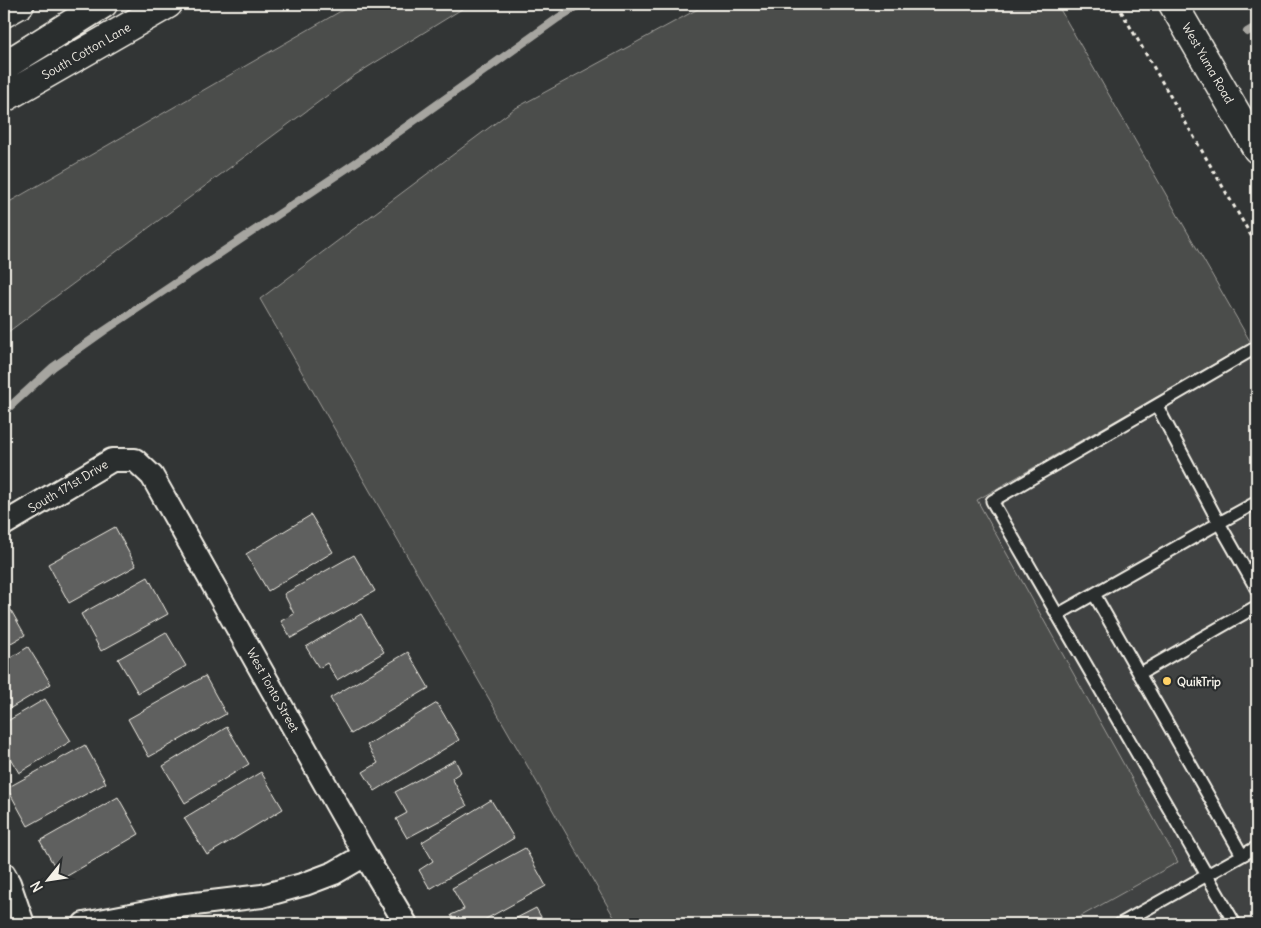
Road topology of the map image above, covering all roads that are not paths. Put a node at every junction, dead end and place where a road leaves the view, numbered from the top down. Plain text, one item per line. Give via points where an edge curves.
1 (20, 4) edge
2 (103, 4) edge
3 (168, 4) edge
4 (1173, 4) edge
5 (4, 13) edge
6 (4, 66) edge
7 (4, 98) edge
8 (1257, 149) edge
9 (1257, 347) edge
10 (1157, 406) junction
11 (135, 460) joint
12 (1257, 502) edge
13 (1219, 523) junction
14 (4, 524) edge
15 (1253, 574) edge
16 (1257, 590) edge
17 (1094, 594) junction
18 (1257, 606) edge
19 (1057, 615) junction
20 (1139, 674) junction
21 (1257, 846) edge
22 (365, 855) junction
23 (1242, 855) junction
24 (4, 874) edge
25 (1207, 875) junction
26 (23, 924) edge
27 (84, 924) edge
28 (406, 924) edge
29 (1120, 924) edge
30 (1235, 924) edge

1 - 5 main road
2 - 6 main road
3 - 7 main road, South Cotton Lane
4 - 8 main road, West Yuma Road
9 - 10 lane
10 - 13 lane
10 - 19 lane via 992,501
11 - 14 street, South 171st Drive via 112,460
11 - 22 street, West Tonto Street via 152,476
12 - 13 lane
13 - 15 lane
13 - 17 lane
15 - 16 lane
17 - 19 lane
17 - 20 lane
18 - 20 lane
19 - 25 lane
20 - 23 lane
21 - 23 lane
22 - 27 street via 334,874 262,896 178,906
22 - 28 street, West Tonto Street
23 - 25 lane
24 - 26 street
25 - 29 lane
25 - 30 lane

